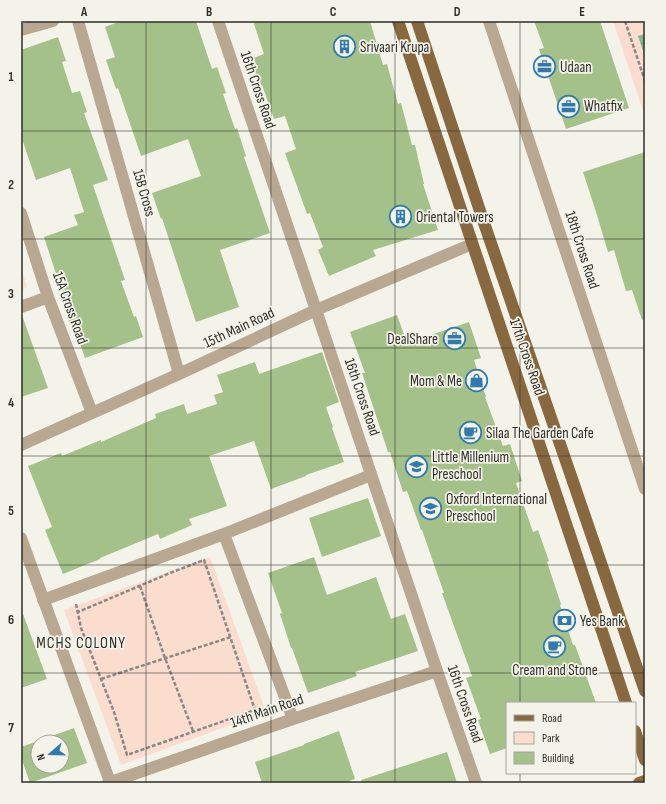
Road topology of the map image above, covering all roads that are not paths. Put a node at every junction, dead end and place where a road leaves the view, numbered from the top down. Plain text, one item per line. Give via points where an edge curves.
1 (53, 21) edge
2 (78, 21) edge
3 (218, 21) edge
4 (398, 21) edge
5 (417, 21) edge
6 (489, 21) edge
7 (21, 30) edge
8 (21, 213) edge
9 (472, 244) junction
10 (48, 297) junction
11 (21, 307) edge
12 (316, 310) junction
13 (180, 374) junction
14 (92, 413) junction
15 (21, 445) edge
16 (371, 475) junction
17 (645, 489) edge
18 (224, 534) junction
19 (21, 538) edge
20 (44, 600) junction
21 (437, 671) junction
22 (645, 691) edge
23 (626, 702) edge
24 (293, 719) junction
25 (636, 733) edge
26 (645, 760) edge
27 (645, 781) edge
28 (109, 783) edge
29 (476, 783) edge
30 (639, 783) edge

1 - 7 street
2 - 13 street, 15B Cross
3 - 12 street, 16th Cross Road
4 - 9 main road, 17th Cross Road
5 - 22 main road, 17th Cross Road
6 - 17 street, 18th Cross Road
8 - 10 street, 15A Cross Road
9 - 12 street, 15th Main Road
9 - 23 main road, 17th Cross Road
10 - 11 street
10 - 14 street, 15A Cross Road
12 - 13 street, 15th Main Road
12 - 16 street, 16th Cross Road
13 - 14 street, 15th Main Road
14 - 15 street, 15th Main Road
16 - 18 street
16 - 21 street, 16th Cross Road
18 - 20 street
18 - 24 street
19 - 20 street
20 - 28 street
21 - 24 street, 14th Main Road
21 - 29 street, 16th Cross Road
24 - 28 street, 14th Main Road
25 - 26 main road
27 - 30 main road

